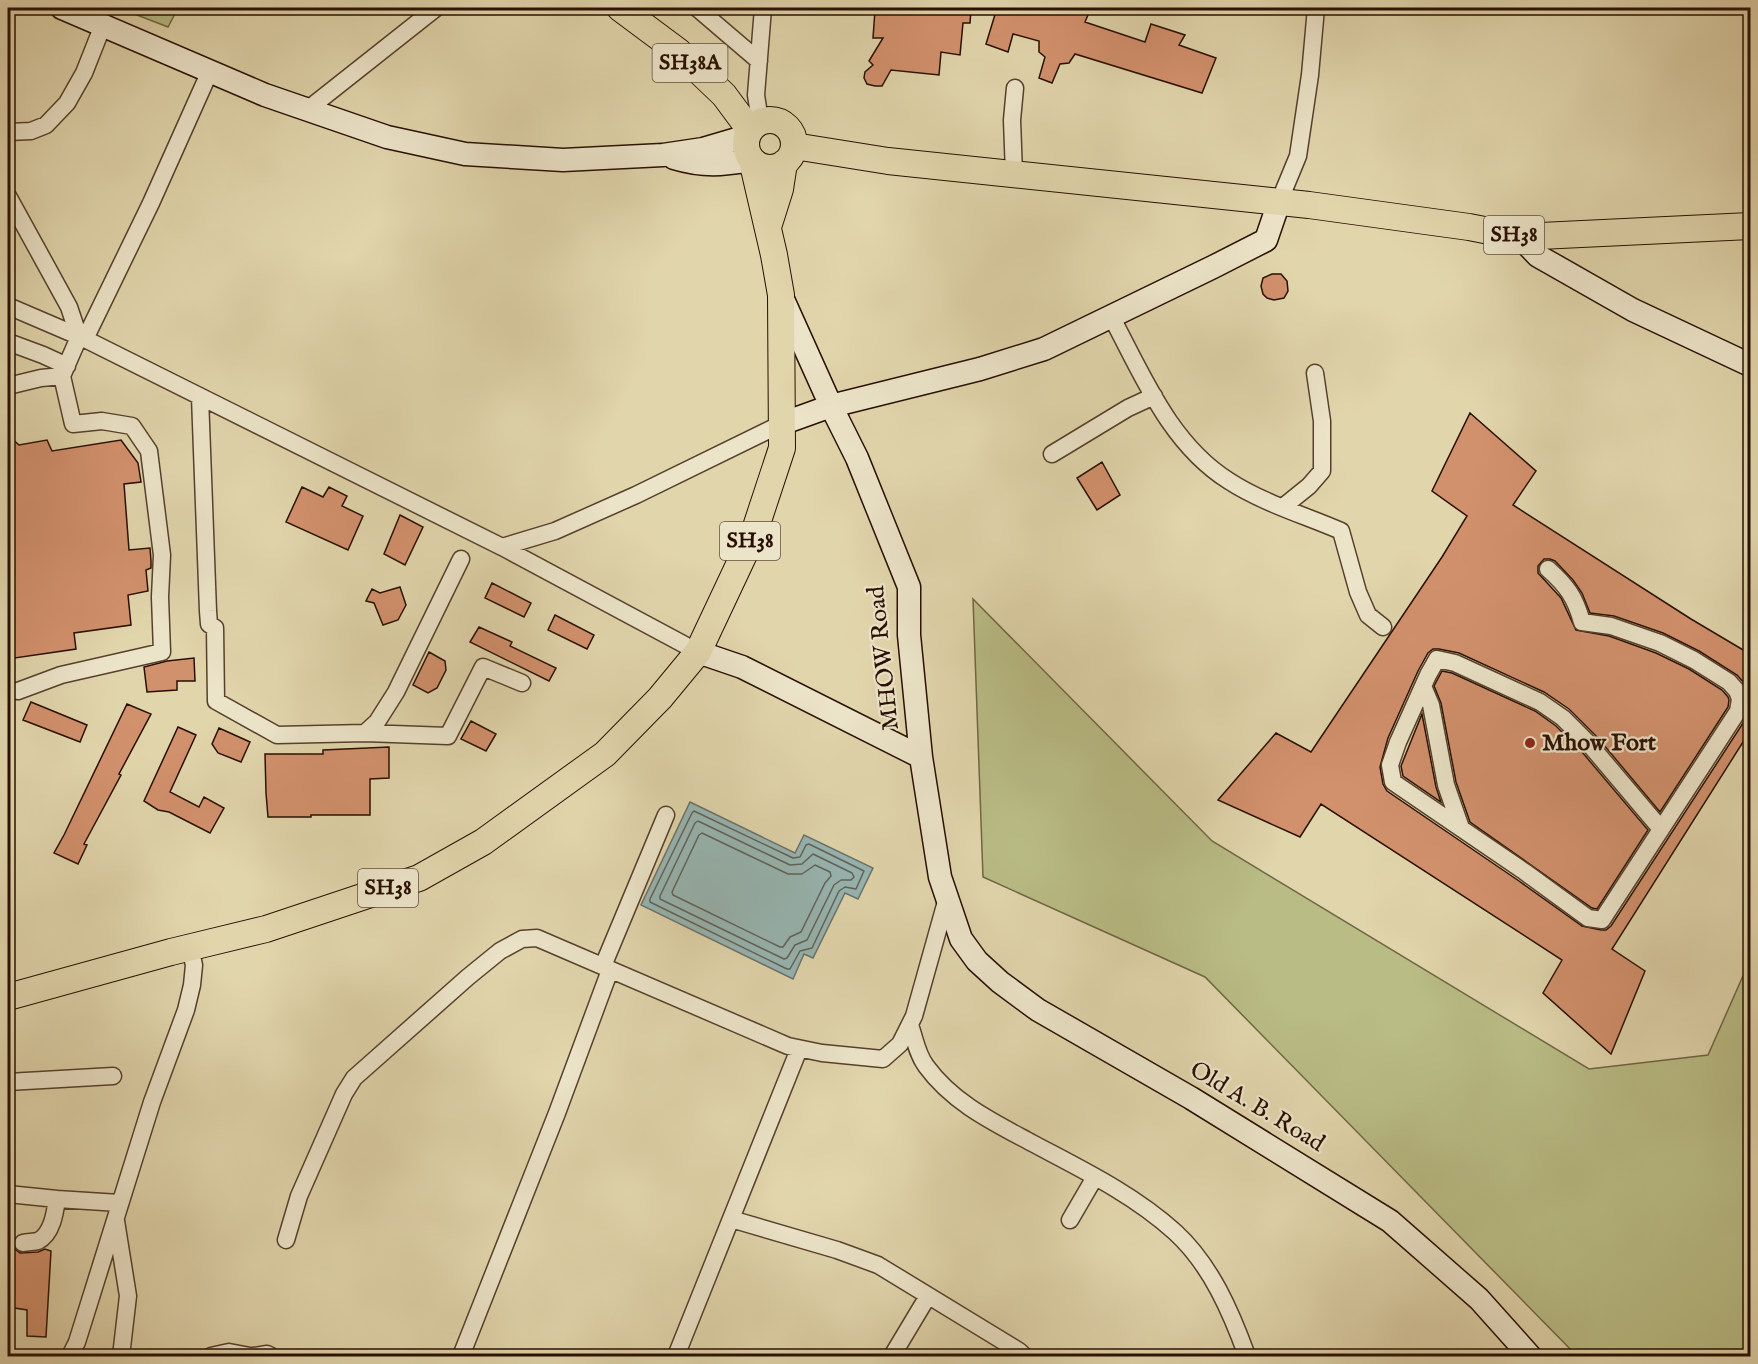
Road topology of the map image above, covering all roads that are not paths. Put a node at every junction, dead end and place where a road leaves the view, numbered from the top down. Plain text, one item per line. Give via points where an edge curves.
1 (62, 8) edge
2 (436, 8) edge
3 (620, 8) edge
4 (697, 8) edge
5 (763, 8) edge
6 (1316, 8) edge
7 (104, 25) junction
8 (759, 61) junction
9 (210, 71) junction
10 (1015, 88) dead end
11 (307, 110) junction
12 (8, 132) edge
13 (753, 137) junction
14 (789, 154) junction
15 (1014, 174) junction
16 (8, 196) edge
17 (1279, 202) junction
18 (1750, 226) edge
19 (768, 227) junction
20 (1520, 237) junction
21 (781, 295) junction
22 (8, 306) edge
23 (1111, 316) junction
24 (82, 338) junction
25 (8, 342) edge
26 (1750, 365) edge
27 (65, 371) junction
28 (1315, 373) dead end
29 (8, 386) edge
30 (1154, 396) junction
31 (200, 397) junction
32 (831, 406) junction
33 (781, 424) junction
34 (1052, 454) dead end
35 (1283, 507) junction
36 (502, 547) junction
37 (461, 559) dead end
38 (1548, 569) dead end
39 (1383, 627) dead end
40 (698, 652) junction
41 (522, 683) dead end
42 (1423, 686) junction
43 (18, 691) dead end
44 (365, 733) junction
45 (921, 757) junction
46 (666, 815) dead end
47 (1461, 828) junction
48 (1661, 829) junction
49 (950, 907) junction
50 (190, 948) junction
51 (607, 968) junction
52 (8, 997) edge
53 (910, 1025) junction
54 (799, 1049) junction
55 (113, 1076) dead end
56 (8, 1082) edge
57 (1095, 1178) junction
58 (8, 1194) edge
59 (57, 1199) junction
60 (117, 1210) junction
61 (731, 1219) junction
62 (1070, 1220) dead end
63 (286, 1240) dead end
64 (23, 1243) dead end
65 (928, 1296) junction
66 (75, 1352) edge
67 (122, 1356) edge
68 (211, 1356) edge
69 (252, 1356) edge
70 (271, 1356) edge
71 (461, 1356) edge
72 (676, 1356) edge
73 (892, 1356) edge
74 (1024, 1356) edge
75 (1247, 1356) edge
76 (1530, 1356) edge

1 - 7 street
2 - 11 street
3 - 13 main road, SH38A via 678,52 724,96
4 - 8 street
5 - 8 street
6 - 17 street via 1298,156
7 - 9 street
7 - 12 street via 67,103 46,125 31,131
8 - 13 street
9 - 11 street
9 - 24 street via 151,203
10 - 15 street
11 - 13 street via 387,137 465,154 563,160 663,155 693,164 719,165
13 - 14 main road, SH38 via 758,165 771,168
13 - 14 main road via 769,119 777,120 790,130 793,138
13 - 19 main road, SH38
14 - 15 main road, SH38
14 - 19 main road, SH38
15 - 17 main road, SH38
16 - 24 street via 69,306
17 - 20 main road, SH38 via 1469,226
17 - 23 street via 1266,240
18 - 20 main road, SH38
19 - 21 main road, SH38
20 - 26 street via 1538,256 1633,310
21 - 32 street, MHOW Road
21 - 33 main road, SH38
22 - 24 street
23 - 30 street
23 - 32 street via 1044,349
24 - 27 street
24 - 31 street
25 - 27 street via 43,355
27 - 29 street
27 - 43 street via 73,424 102,421 132,426 149,451 162,555 162,652 61,675
28 - 35 street via 1322,421 1322,471
30 - 34 street
30 - 35 street via 1181,438 1203,462 1229,482
31 - 36 street
31 - 44 street via 208,611 209,624 215,628 216,701 277,735
32 - 33 street
32 - 45 street, MHOW Road via 909,587 909,635
33 - 36 street via 555,531
33 - 40 main road, SH38 via 782,448 754,533
35 - 39 street via 1341,531 1368,615
36 - 40 street
37 - 44 street via 396,692 377,723
38 - 48 street via 1566,585 1582,622 1611,626 1660,643 1720,676 1737,691 1738,711
40 - 45 street via 742,667
40 - 50 main road, SH38 via 605,754 483,842 419,878 266,929
41 - 44 street via 483,667 448,736
42 - 47 street via 1431,705 1446,784
42 - 47 street via 1390,765 1393,782
42 - 48 street via 1437,660 1455,663 1540,702 1590,745
45 - 49 street, MHOW Road via 940,876
46 - 51 street
47 - 48 street via 1588,918 1602,920
49 - 53 street
49 - 76 street, Old A. B. Road via 960,939 1000,982 1038,1010 1191,1098 1390,1221 1479,1299
50 - 52 main road, SH38
50 - 60 street via 194,964 186,1010
51 - 54 street
51 - 63 street via 537,938 522,939 468,977 354,1078 299,1196
51 - 71 street via 554,1123
53 - 54 street via 900,1044 883,1059
53 - 57 street via 917,1052 943,1087 986,1118
54 - 61 street
55 - 56 street
57 - 62 street
57 - 75 street via 1137,1202 1191,1250 1221,1295
58 - 59 street
59 - 60 street
59 - 64 street via 48,1231 39,1240
60 - 66 street
60 - 67 street via 128,1296
61 - 65 street via 878,1265
61 - 72 street
65 - 73 street
65 - 74 street
68 - 69 street via 229,1352
69 - 70 street

